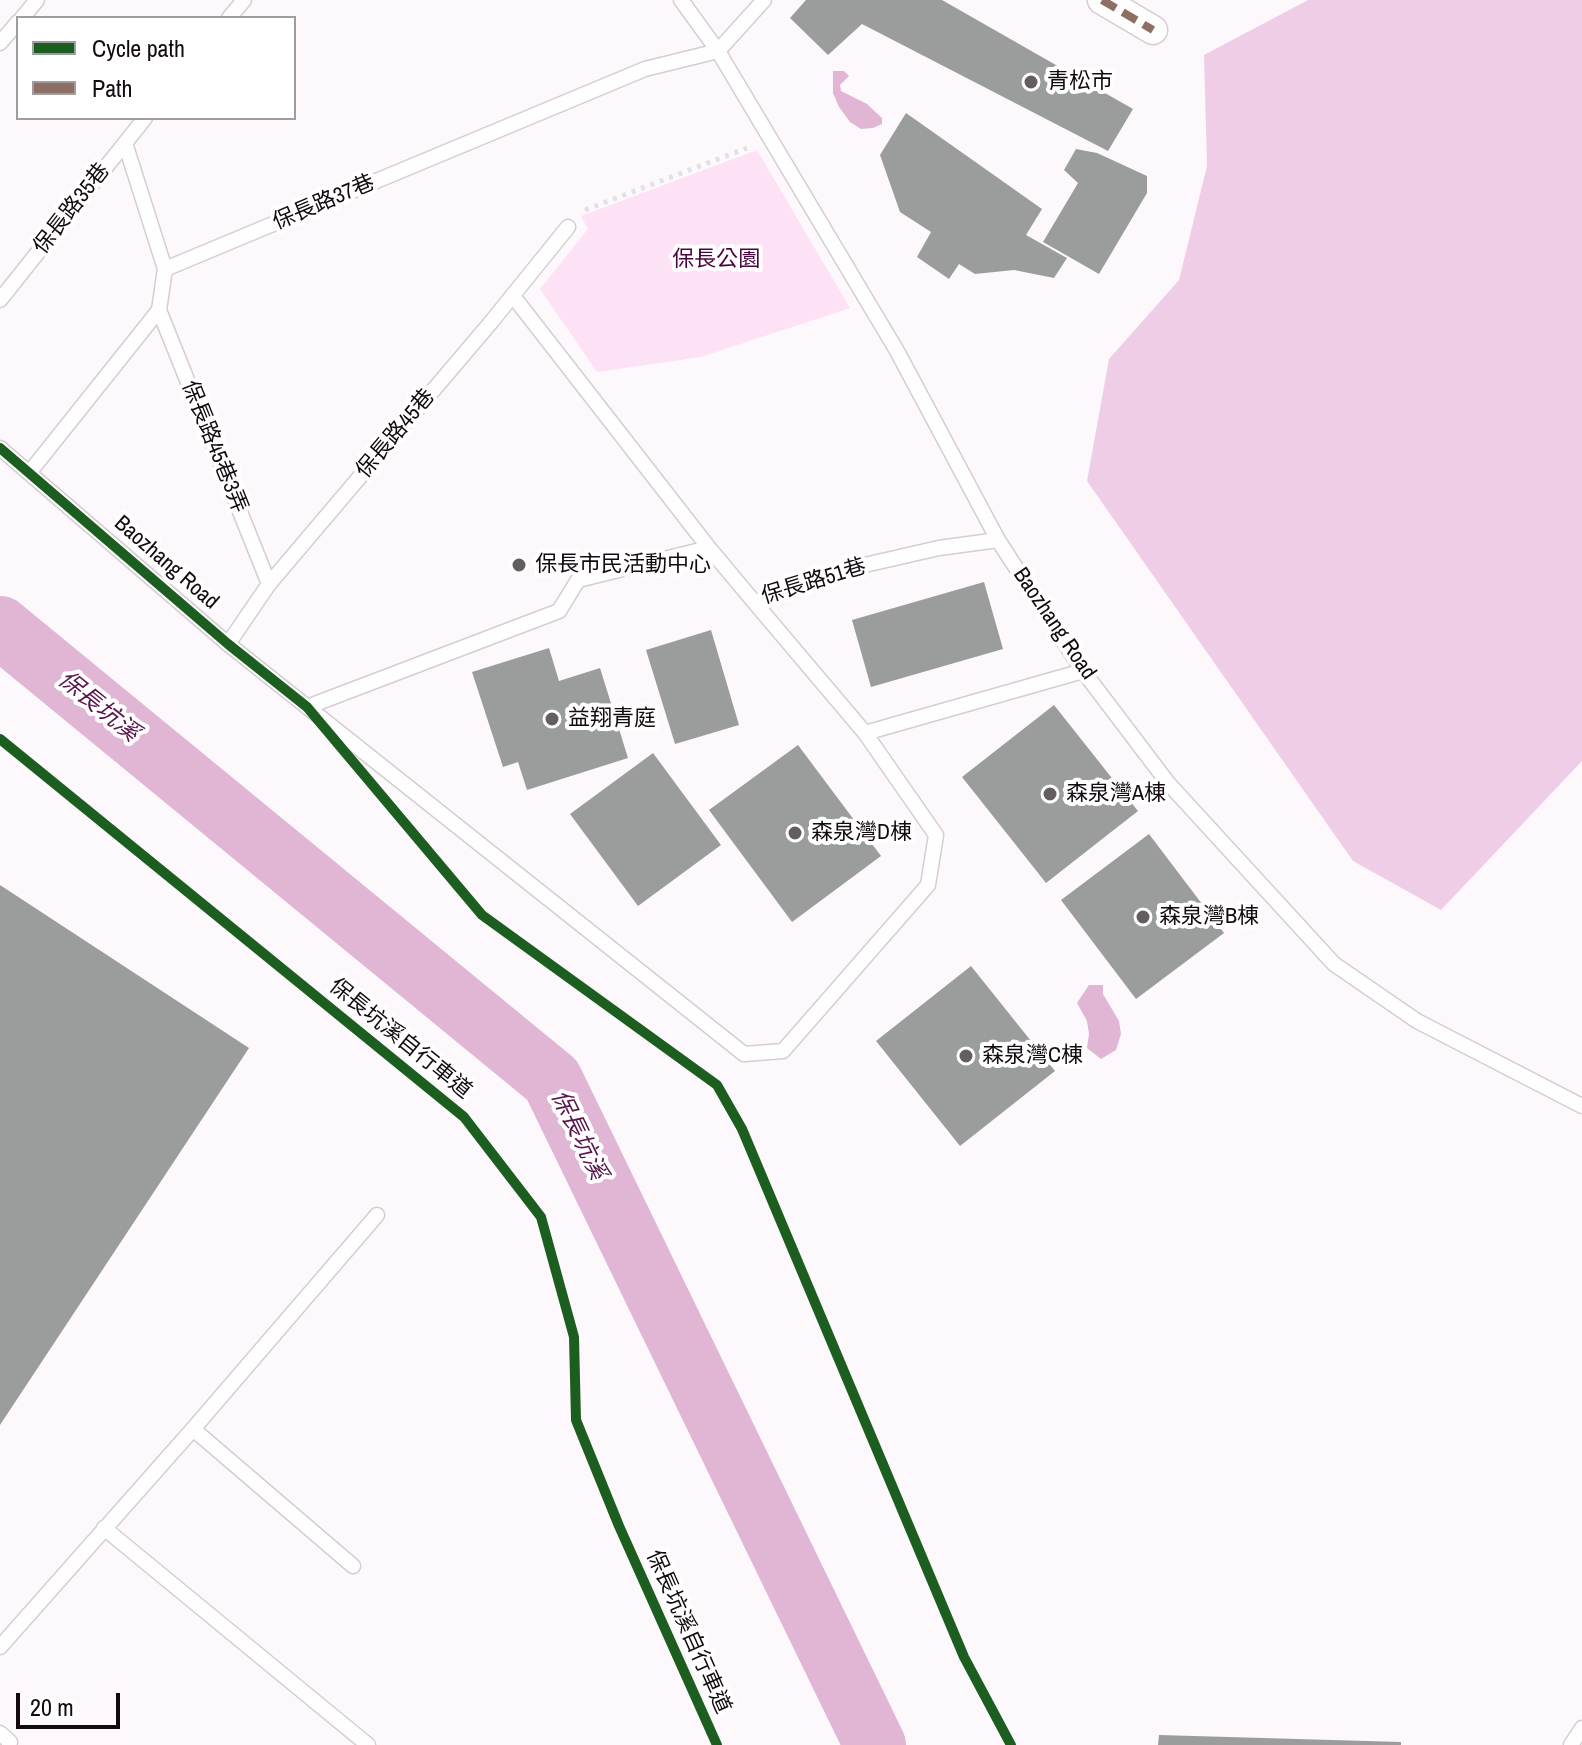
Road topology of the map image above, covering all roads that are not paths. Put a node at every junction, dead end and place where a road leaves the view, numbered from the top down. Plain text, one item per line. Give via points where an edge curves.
1 (37, 0) edge
2 (244, 0) edge
3 (681, 0) edge
4 (764, 0) edge
5 (1102, 0) edge
6 (23, 16) edge
7 (231, 16) edge
8 (16, 25) edge
9 (1153, 30) dead end
10 (0, 43) edge
11 (718, 51) junction
12 (143, 120) edge
13 (125, 143) junction
14 (568, 227) road end
15 (165, 269) junction
16 (513, 296) junction
17 (0, 300) edge
18 (159, 310) junction
19 (0, 448) edge
20 (29, 473) junction
21 (998, 540) junction
22 (709, 548) junction
23 (269, 584) junction
24 (755, 603) junction
25 (228, 644) junction
26 (1083, 671) junction
27 (307, 707) junction
28 (865, 733) junction
29 (1582, 1106) edge
30 (377, 1215) dead end
31 (193, 1429) junction
32 (104, 1528) junction
33 (353, 1566) dead end
34 (0, 1647) edge
35 (1582, 1728) edge
36 (0, 1733) edge
37 (9, 1745) edge
38 (368, 1745) edge
39 (1571, 1745) edge

1 - 6 lane
2 - 7 lane
3 - 11 lane, Baozhang Road
4 - 11 lane
5 - 9 street
8 - 10 lane
11 - 15 lane, 保長路37巷 via 645,69
11 - 21 lane, Baozhang Road via 897,351
12 - 13 lane, 保長路35巷
13 - 15 lane
13 - 17 lane, 保長路35巷
14 - 16 lane, 保長路45巷
15 - 18 lane
16 - 22 lane, 保長路51巷
16 - 23 lane, 保長路45巷
18 - 20 lane
18 - 23 lane, 保長路45巷3弄
19 - 20 lane, Baozhang Road
20 - 25 lane, Baozhang Road
21 - 24 lane, 保長路51巷 via 847,569
21 - 26 lane, Baozhang Road
22 - 24 lane, 保長路51巷
22 - 27 lane via 578,580 559,611
23 - 25 lane, 保長路45巷
24 - 28 lane
25 - 27 lane, Baozhang Road
26 - 28 lane
26 - 29 lane, Baozhang Road via 1168,783 1334,964 1417,1021
27 - 28 lane, Baozhang Road via 744,1054 783,1051 928,885 936,835
30 - 31 lane
31 - 32 lane
31 - 33 lane
32 - 34 lane
32 - 38 lane
35 - 39 lane
36 - 37 lane

